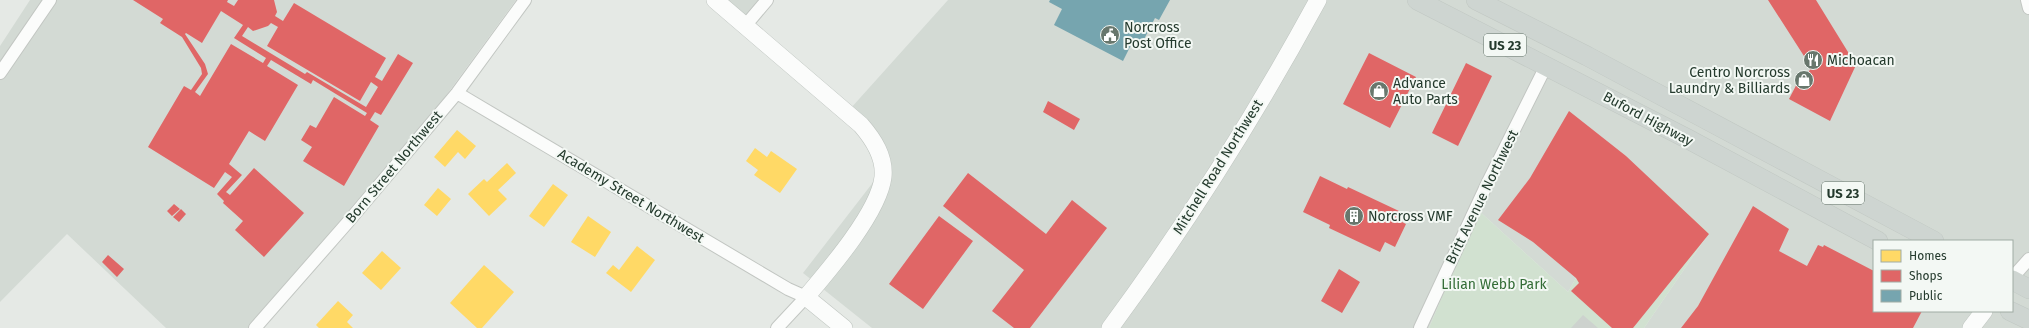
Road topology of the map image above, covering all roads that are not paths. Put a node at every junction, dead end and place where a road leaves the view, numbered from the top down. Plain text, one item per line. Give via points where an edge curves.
1 (50, 0) edge
2 (525, 0) edge
3 (715, 0) edge
4 (767, 0) edge
5 (1318, 0) edge
6 (1417, 0) edge
7 (1476, 0) edge
8 (2027, 0) edge
9 (2029, 8) edge
10 (745, 26) junction
11 (1546, 66) junction
12 (0, 73) edge
13 (457, 93) junction
14 (1876, 240) edge
15 (1932, 240) edge
16 (2029, 259) edge
17 (2013, 278) edge
18 (2013, 280) edge
19 (2029, 289) edge
20 (806, 297) junction
21 (1983, 312) edge
22 (2012, 312) edge
23 (2029, 320) edge
24 (255, 328) edge
25 (777, 328) edge
26 (844, 328) edge
27 (1110, 328) edge
28 (1420, 328) edge
29 (1971, 328) edge

1 - 12 street
2 - 13 street, Born Street Northwest
3 - 10 street
4 - 10 street
5 - 27 street, Mitchell Road Northwest via 1281,66 1198,200 1142,286
6 - 11 main road, Buford Highway / US 23
7 - 15 main road, Buford Highway / US 23 via 1587,56
8 - 9 street
10 - 20 street via 861,125 881,155 883,177 876,200 835,263
11 - 14 main road, Buford Highway / US 23
11 - 28 street, Britt Avenue Northwest via 1487,184
13 - 20 street, Academy Street Northwest via 788,289
13 - 24 street, Born Street Northwest
16 - 17 street
18 - 19 main road
20 - 25 street
20 - 26 street
21 - 29 street
22 - 23 main road

